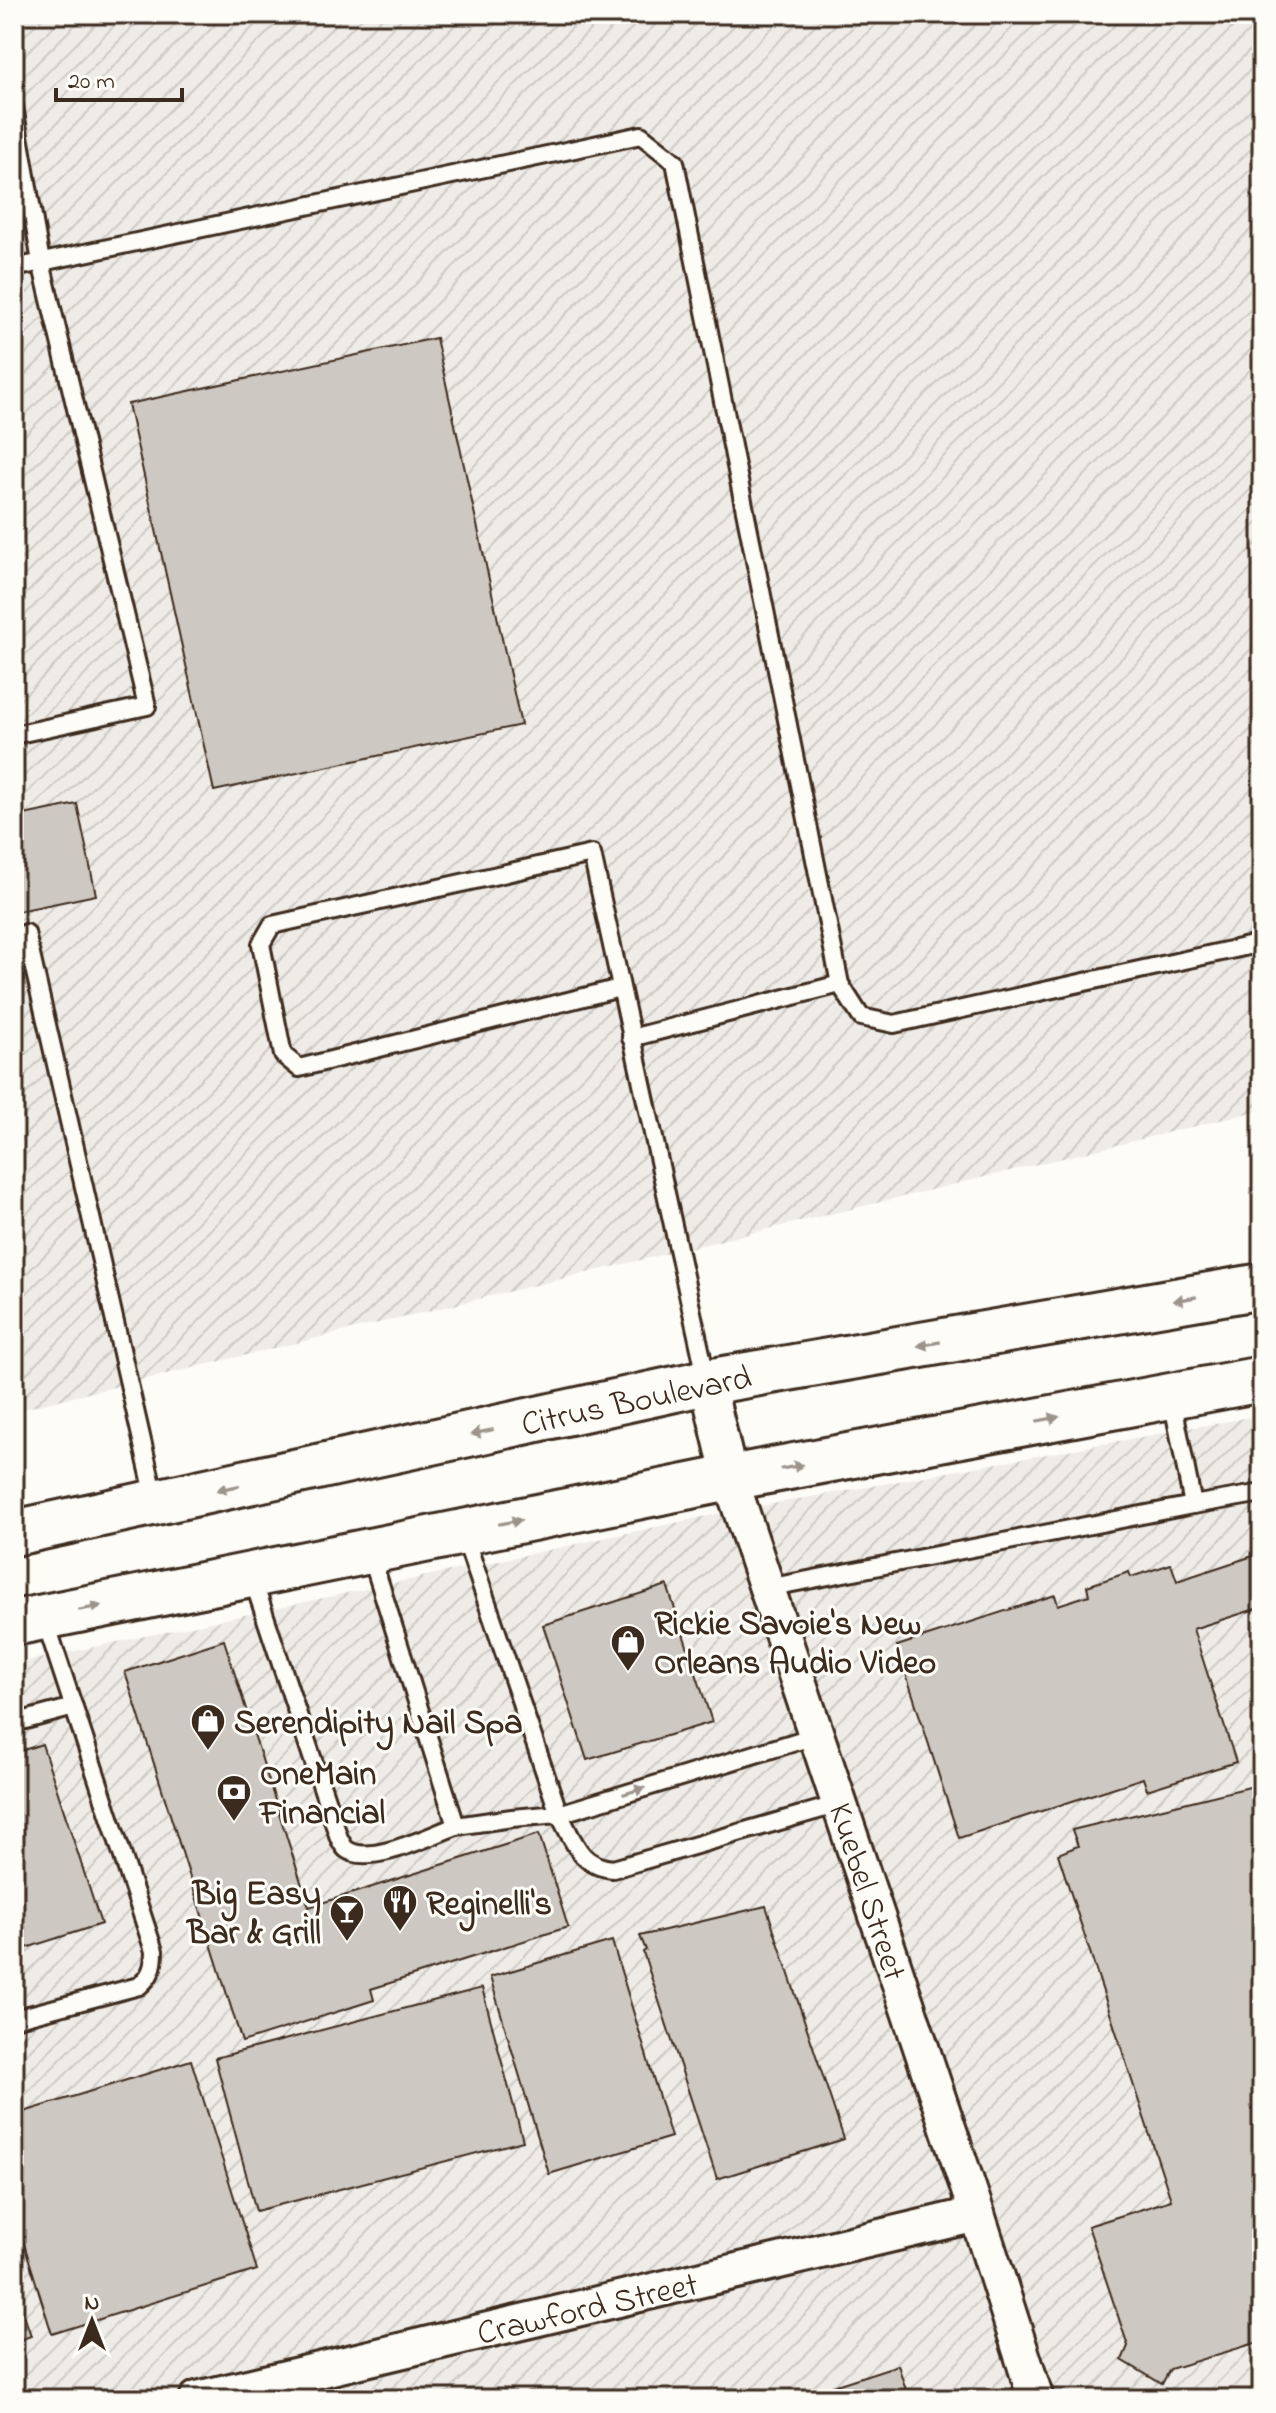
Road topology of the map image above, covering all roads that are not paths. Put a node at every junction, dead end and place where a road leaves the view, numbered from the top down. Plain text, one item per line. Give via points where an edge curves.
1 (14, 107) edge
2 (41, 262) junction
3 (14, 268) edge
4 (14, 735) edge
5 (26, 933) dead end
6 (1262, 943) edge
7 (840, 984) junction
8 (620, 988) junction
9 (631, 1038) junction
10 (1262, 1286) edge
11 (1262, 1379) edge
12 (707, 1382) junction
13 (1172, 1396) junction
14 (730, 1478) junction
15 (1262, 1493) edge
16 (156, 1503) junction
17 (1193, 1505) junction
18 (463, 1532) junction
19 (14, 1533) edge
20 (370, 1551) junction
21 (251, 1575) junction
22 (767, 1588) junction
23 (29, 1620) edge
24 (74, 1707) junction
25 (14, 1723) edge
26 (818, 1735) junction
27 (839, 1804) junction
28 (559, 1814) junction
29 (456, 1826) junction
30 (14, 2019) edge
31 (977, 2214) junction
32 (197, 2399) edge
33 (1036, 2399) edge

1 - 2 lane
2 - 3 lane
2 - 4 lane via 147,706
2 - 7 lane via 641,135 675,162
5 - 16 lane
6 - 7 lane via 894,1024 861,1017
7 - 9 lane
8 - 8 lane via 592,854 272,925 261,944 283,1055 299,1068
8 - 9 lane
9 - 12 lane
10 -> 12 street, Citrus Boulevard
11 - 13 street
12 - 14 street, Kuebel Street
12 -> 16 street, Citrus Boulevard
14 -> 13 street
13 - 17 lane
18 -> 14 street
14 - 22 street, Kuebel Street
15 - 17 lane
16 - 19 street, Citrus Boulevard
17 - 22 lane
18 - 20 street
18 - 28 lane
20 - 21 street
20 - 29 lane
23 -> 21 street
21 - 29 lane via 345,1849 374,1855
22 - 26 street, Kuebel Street
23 - 24 lane
24 - 25 lane
24 - 30 lane via 154,1962 150,1977 139,1986
26 - 27 street, Kuebel Street
28 -> 26 lane
27 - 28 lane via 613,1869 596,1867 584,1858
27 - 31 street, Kuebel Street
28 - 29 lane
31 - 32 street, Crawford Street
31 - 33 street, Kuebel Street

